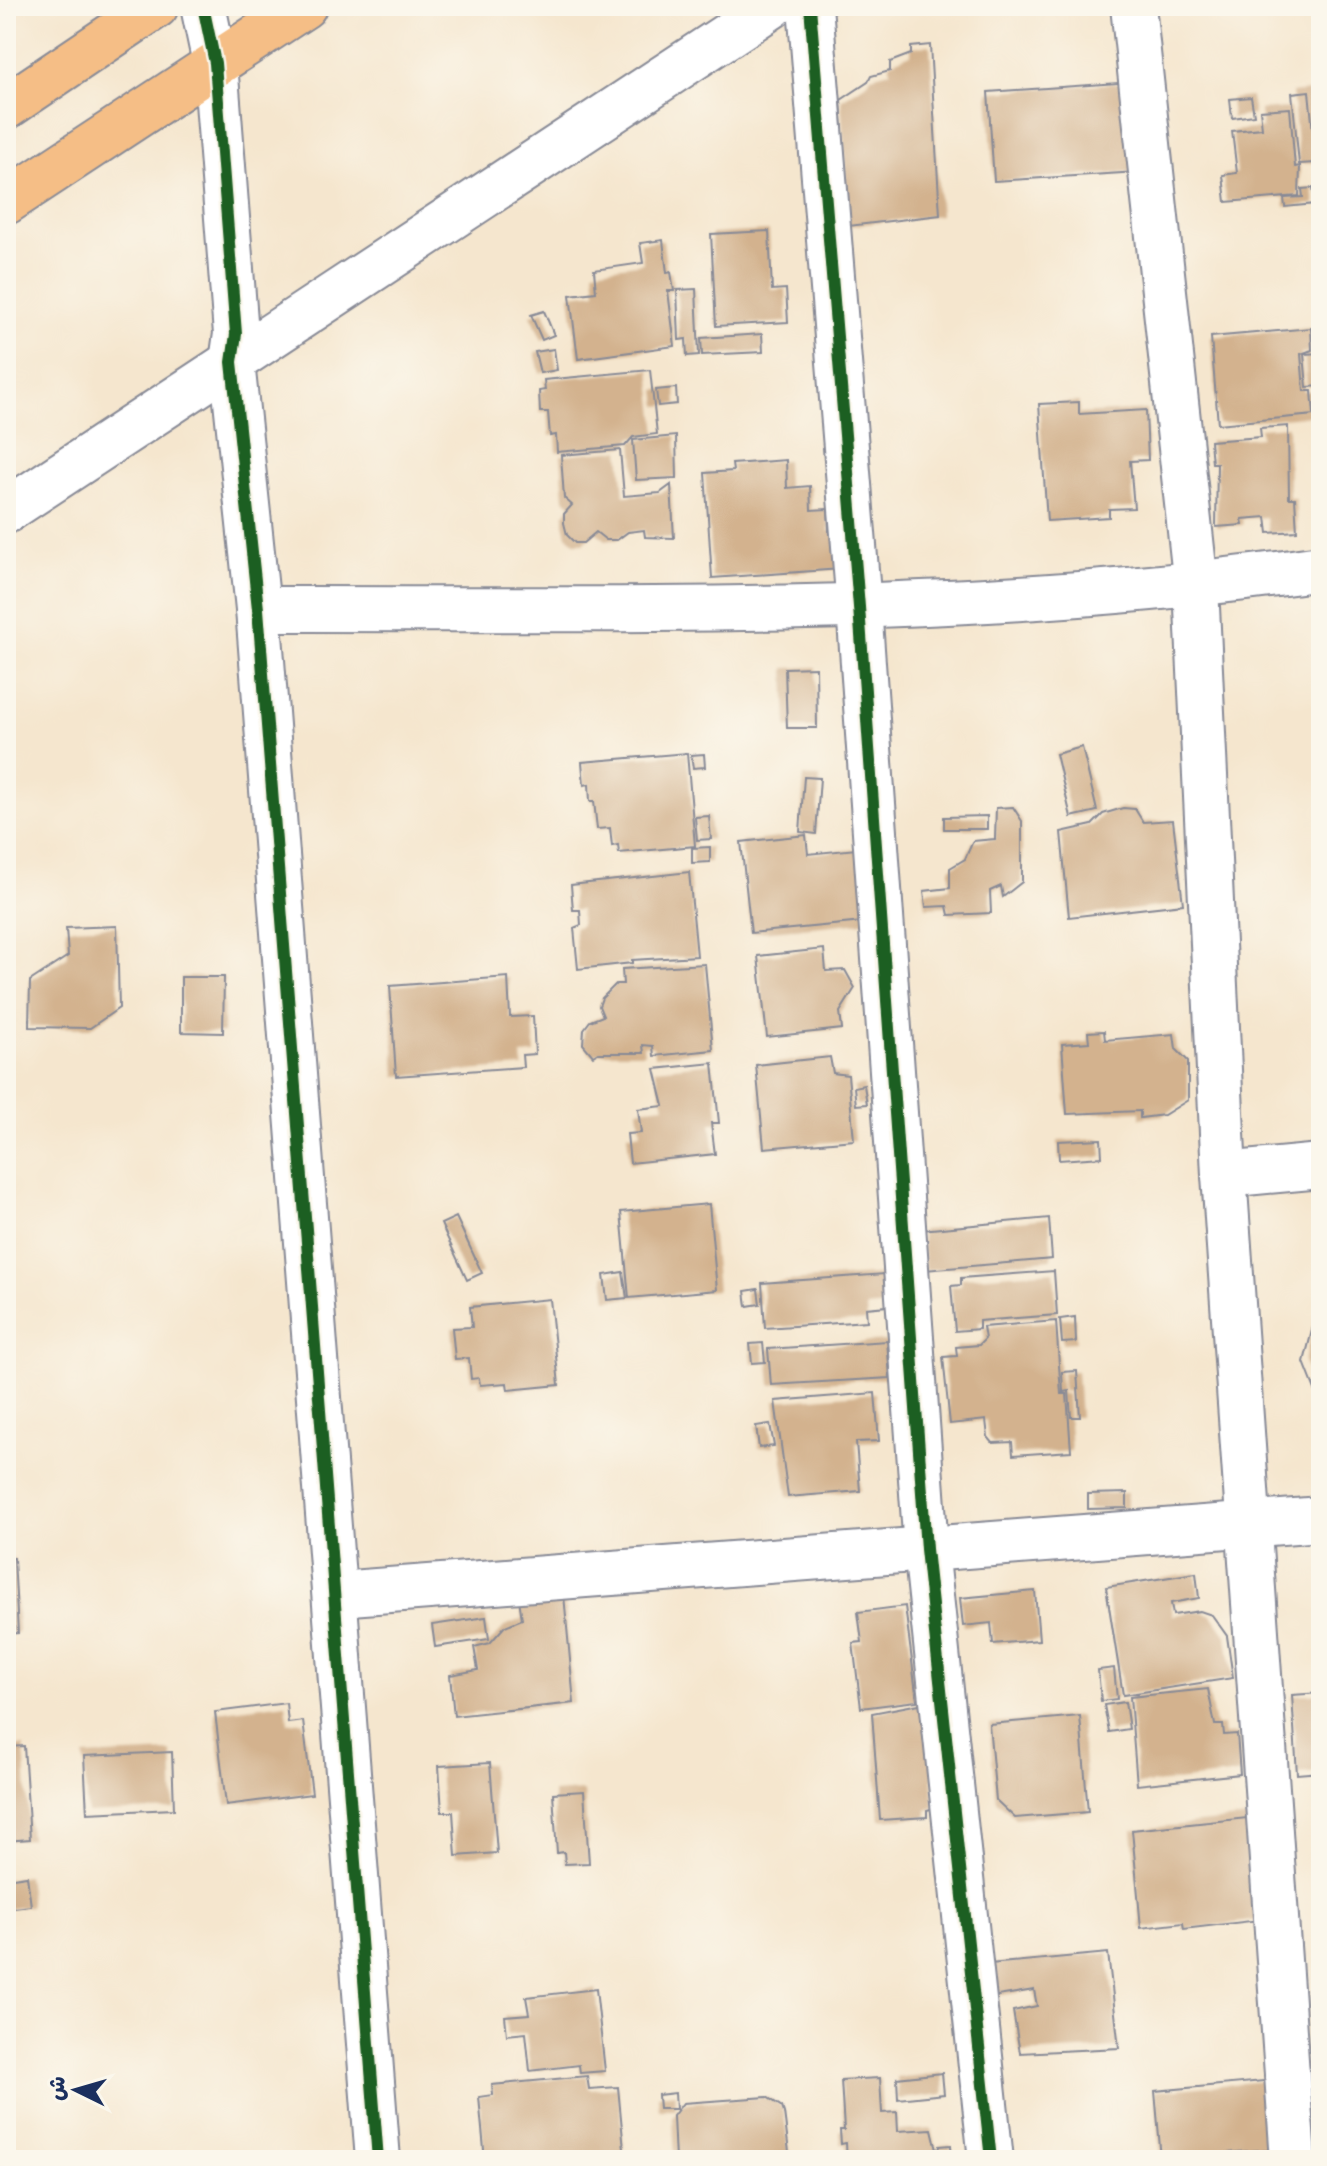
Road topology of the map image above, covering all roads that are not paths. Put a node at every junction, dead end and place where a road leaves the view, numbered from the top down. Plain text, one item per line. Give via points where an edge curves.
1 (156, 6) edge
2 (203, 6) edge
3 (304, 6) edge
4 (772, 6) edge
5 (810, 6) edge
6 (1133, 6) edge
7 (215, 63) junction
8 (6, 107) edge
9 (6, 202) edge
10 (232, 362) junction
11 (6, 511) edge
12 (1321, 568) edge
13 (1196, 586) junction
14 (859, 607) junction
15 (258, 609) junction
16 (1321, 1166) edge
17 (1224, 1175) junction
18 (1321, 1519) edge
19 (1249, 1524) junction
20 (926, 1549) junction
21 (337, 1594) junction
22 (378, 2160) edge
23 (991, 2160) edge
24 (1293, 2160) edge

1 - 8 main road
2 - 7 street
3 - 7 main road
4 - 10 street
5 - 14 street
6 - 13 street
7 - 9 main road
7 - 10 street via 236,334
10 - 11 street
10 - 15 street
12 - 13 street
13 - 14 street
13 - 17 street
14 - 15 street
14 - 20 street
15 - 21 street
16 - 17 street
17 - 19 street
18 - 19 street
19 - 20 street
19 - 24 street
20 - 21 street
20 - 23 street
21 - 22 street

